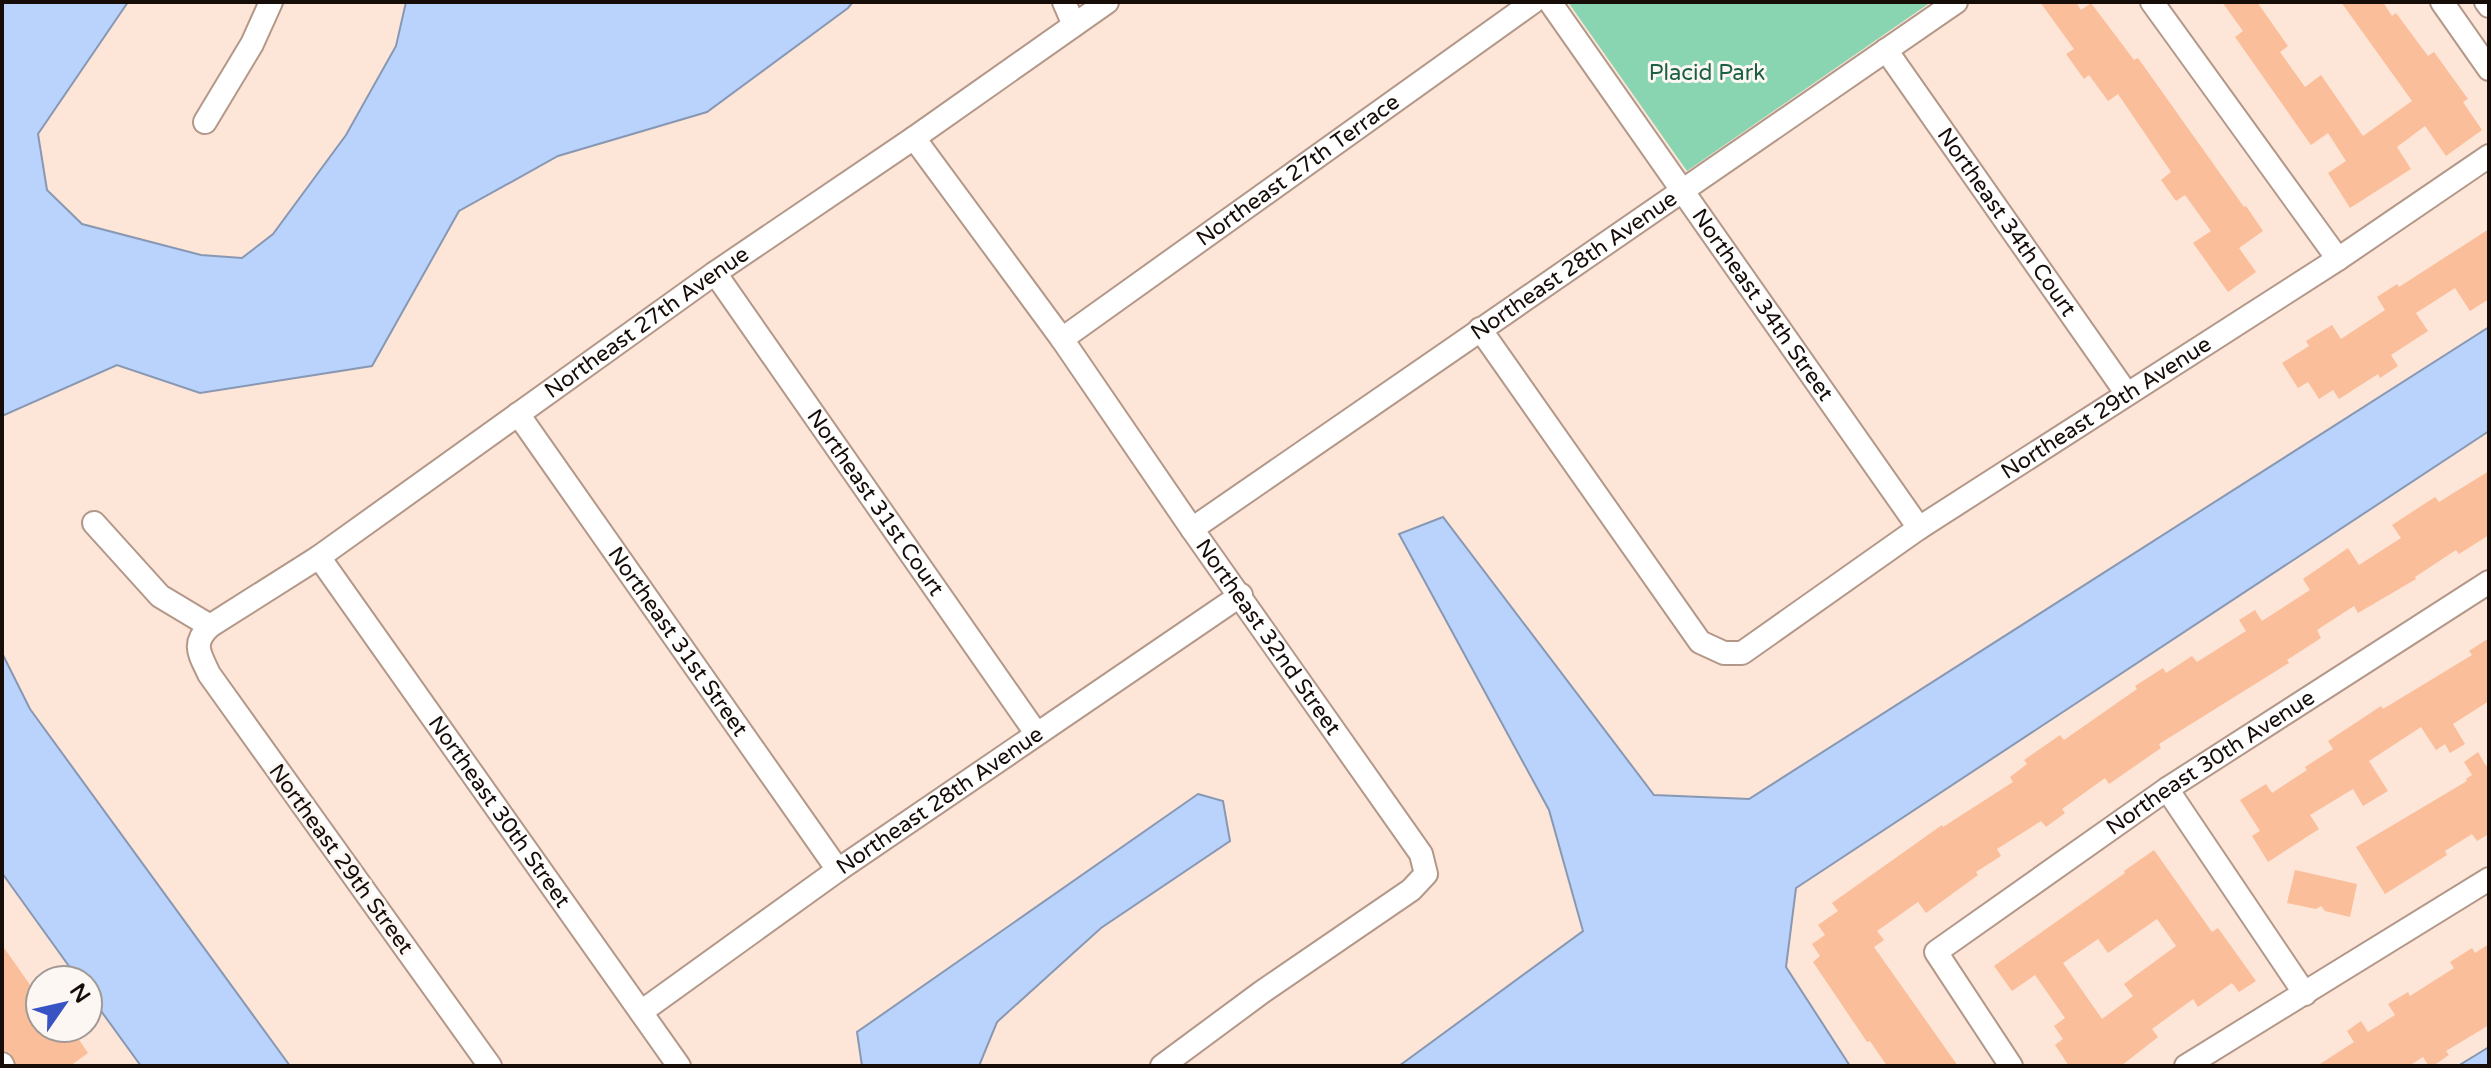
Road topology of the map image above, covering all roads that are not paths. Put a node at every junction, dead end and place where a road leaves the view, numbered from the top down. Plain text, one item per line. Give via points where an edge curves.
1 (271, 2) edge
2 (1064, 2) edge
3 (1107, 2) edge
4 (1533, 2) edge
5 (1550, 2) edge
6 (1956, 2) edge
7 (2152, 2) edge
8 (2442, 2) edge
9 (1074, 25) junction
10 (1886, 50) junction
11 (2489, 69) edge
12 (205, 122) dead end
13 (914, 138) junction
14 (2489, 156) edge
15 (1682, 189) junction
16 (2338, 259) junction
17 (715, 273) junction
18 (1480, 329) junction
19 (1062, 339) junction
20 (2127, 394) junction
21 (518, 414) junction
22 (94, 523) dead end
23 (1919, 528) junction
24 (1192, 529) junction
25 (319, 557) junction
26 (2489, 582) edge
27 (1241, 595) junction
28 (210, 626) junction
29 (1036, 733) junction
30 (2167, 789) junction
31 (838, 870) junction
32 (2489, 879) edge
33 (2305, 994) junction
34 (641, 1012) junction
35 (490, 1066) edge
36 (679, 1066) edge
37 (1162, 1066) edge
38 (2011, 1066) edge
39 (2186, 1066) edge

1 - 12 street
2 - 9 street
3 - 9 street, Northeast 27th Avenue
4 - 19 street, Northeast 27th Terrace
5 - 15 street, Northeast 34th Street
6 - 10 street, Northeast 28th Avenue
7 - 16 street
8 - 11 street
9 - 13 street, Northeast 27th Avenue
10 - 15 street, Northeast 28th Avenue
10 - 20 street, Northeast 34th Court
13 - 17 street, Northeast 27th Avenue
13 - 19 street, Northeast 32nd Street
14 - 16 street, Northeast 29th Avenue
15 - 18 street, Northeast 28th Avenue
15 - 23 street, Northeast 34th Street
16 - 20 street, Northeast 29th Avenue
17 - 21 street, Northeast 27th Avenue
17 - 29 street, Northeast 31st Court
18 - 23 street, Northeast 29th Avenue via 1700,642 1724,653 1742,653
18 - 24 street, Northeast 28th Avenue
19 - 24 street, Northeast 32nd Street
20 - 23 street, Northeast 29th Avenue
21 - 25 street, Northeast 27th Avenue
21 - 31 street, Northeast 31st Street
22 - 28 street via 160,596
24 - 27 street, Northeast 32nd Street
25 - 28 street, Northeast 27th Avenue
25 - 34 street, Northeast 30th Street
26 - 30 street, Northeast 30th Avenue
27 - 29 street, Northeast 28th Avenue
27 - 37 street, Northeast 32nd Street via 1421,854 1426,874 1411,890
28 - 35 street, Northeast 29th Street via 198,649 209,674
29 - 31 street, Northeast 28th Avenue
30 - 33 street
30 - 38 street, Northeast 30th Avenue via 1936,952
31 - 34 street, Northeast 28th Avenue
32 - 33 street
33 - 39 street
34 - 36 street, Northeast 30th Street

